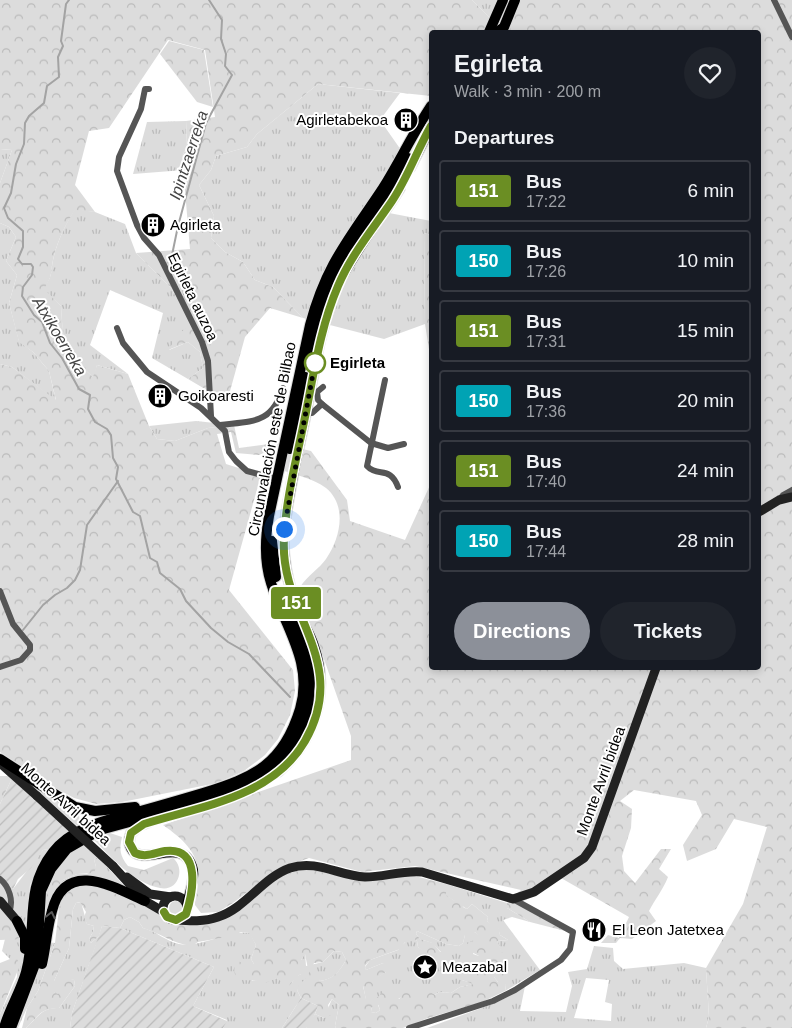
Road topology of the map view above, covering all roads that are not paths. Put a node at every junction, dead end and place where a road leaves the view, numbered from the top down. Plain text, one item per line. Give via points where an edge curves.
1 (503, 0) edge
2 (510, 0) edge
3 (515, 0) edge
4 (774, 0) edge
5 (490, 30) edge
6 (498, 30) edge
7 (500, 30) edge
8 (792, 37) edge
9 (149, 89) dead end
10 (429, 109) edge
11 (429, 122) edge
12 (429, 130) edge
13 (117, 328) dead end
14 (385, 380) dead end
15 (282, 388) dead end
16 (319, 388) dead end
17 (322, 404) junction
18 (305, 414) junction
19 (211, 416) junction
20 (220, 425) junction
21 (371, 443) junction
22 (404, 444) dead end
23 (277, 478) junction
24 (398, 487) dead end
25 (792, 490) edge
26 (792, 497) edge
27 (779, 500) junction
28 (761, 511) edge
29 (0, 592) edge
30 (0, 667) edge
31 (655, 670) edge
32 (0, 759) edge
33 (0, 763) edge
34 (194, 800) junction
35 (183, 812) junction
36 (113, 866) junction
37 (0, 879) edge
38 (10, 894) junction
39 (171, 897) junction
40 (513, 899) junction
41 (0, 901) edge
42 (145, 901) junction
43 (188, 906) junction
44 (9, 912) junction
45 (164, 912) junction
46 (212, 919) junction
47 (176, 920) junction
48 (17, 922) junction
49 (23, 988) junction
50 (4, 1028) edge
51 (11, 1028) edge
52 (409, 1028) edge

1 - 5 main road
2 - 6 main road
3 - 7 main road
4 - 8 street
9 - 19 street, Egirleta auzoa via 146,89 141,109 119,157 117,171 137,225 159,255 202,342 208,361
10 - 23 main road, Circunvalación este de Bilbao via 382,190 346,240 322,286 310,325
11 - 34 main road, Circunvalación este de Bilbao via 390,190 347,252 328,290 310,355 283,480 273,532 273,554 277,580 310,662 311,684 306,718 296,742 270,772 234,792
12 - 18 main road via 401,185 338,285 320,340
13 - 19 street via 123,343 147,372
14 - 21 street
15 - 20 street via 276,406 268,416
16 - 17 street via 318,400
17 - 18 street via 312,413
17 - 21 street
18 - 35 main road via 284,541 294,596 320,667 321,687 314,720 304,742 271,778 242,794
19 - 20 street
20 - 23 street via 225,431 229,452 236,461 247,471
21 - 22 street via 388,448
21 - 24 street via 367,466 395,478
23 - 34 main road, Circunvalación este de Bilbao via 266,532 266,560 273,588 304,670 300,708 285,744 272,760 237,783
25 - 27 street
26 - 27 street
27 - 28 street
29 - 30 street via 13,624 30,650 21,660
31 - 40 street, Monte Avril bidea via 592,847 584,858 534,892
32 - 34 main road via 83,810 108,811
33 - 36 street, Monte Avril bidea, bridge
34 - 35 main road
34 - 49 main road, Circunvalación este de Bilbao via 84,829 56,849 36,882
35 - 43 main road via 139,826 131,833 129,842 138,854 147,856 172,851 187,858 193,874
36 - 39 street, Monte Avril bidea via 150,894
36 - 42 street, Monte Avril bidea
37 - 38 street
38 - 44 street
38 - 48 street
39 - 43 street via 181,897
39 - 45 street via 164,903
40 - 46 street via 422,872 365,877 308,865 280,872 232,910
40 - 52 street via 573,932 570,949 561,960 493,1001
41 - 44 street
42 - 45 street, Monte Avril bidea
49 -> 42 main road via 32,988 41,967 52,908 67,887 82,880 97,880
43 - 46 street via 200,917
43 - 47 street via 184,916
44 - 48 street
45 - 47 street
46 - 47 street
48 - 49 main road via 25,942
49 - 50 main road, Circunvalación este de Bilbao
49 - 51 main road, Circunvalación este de Bilbao

